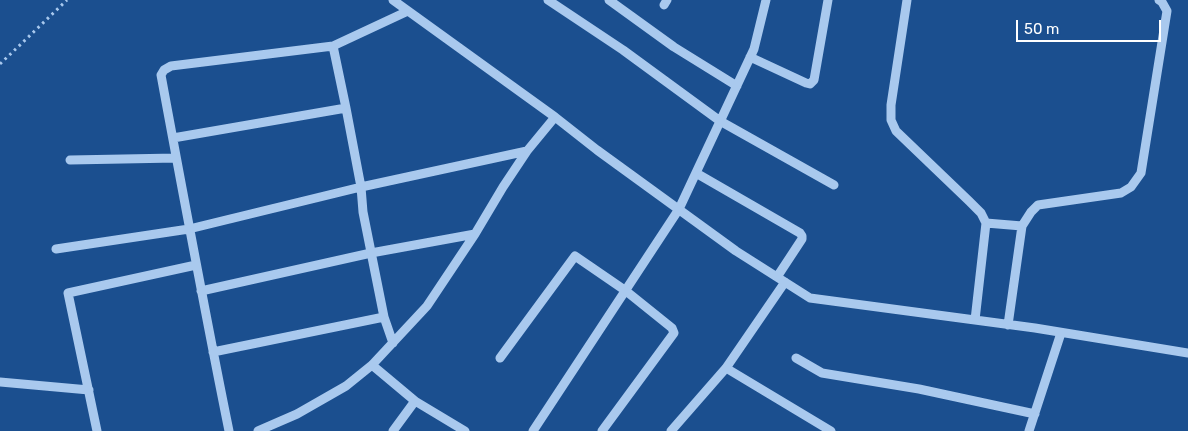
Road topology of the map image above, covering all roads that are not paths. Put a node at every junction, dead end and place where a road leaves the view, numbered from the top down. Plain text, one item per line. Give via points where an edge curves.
1 (394, 0) edge
2 (548, 0) edge
3 (609, 0) edge
4 (766, 0) edge
5 (828, 0) edge
6 (907, 0) edge
7 (1159, 0) edge
8 (408, 11) junction
9 (333, 46) junction
10 (750, 58) junction
11 (737, 86) junction
12 (346, 108) junction
13 (555, 116) junction
14 (720, 121) junction
15 (173, 138) junction
16 (527, 151) junction
17 (176, 158) junction
18 (70, 160) dead end
19 (696, 172) junction
20 (834, 185) dead end
21 (361, 187) junction
22 (679, 209) junction
23 (986, 223) junction
24 (1022, 226) junction
25 (189, 229) junction
26 (475, 234) junction
27 (56, 249) dead end
28 (371, 254) junction
29 (196, 265) junction
30 (777, 277) junction
31 (785, 282) junction
32 (201, 291) junction
33 (626, 291) junction
34 (384, 317) junction
35 (975, 320) junction
36 (1008, 325) junction
37 (1062, 333) junction
38 (392, 343) junction
39 (213, 352) junction
40 (1188, 353) edge
41 (500, 358) dead end
42 (796, 358) dead end
43 (372, 365) junction
44 (726, 368) junction
45 (0, 382) edge
46 (89, 390) junction
47 (415, 401) junction
48 (1035, 414) junction
49 (97, 431) edge
50 (229, 431) edge
51 (258, 431) edge
52 (393, 431) edge
53 (466, 431) edge
54 (532, 431) edge
55 (602, 431) edge
56 (671, 431) edge
57 (831, 431) edge
58 (1029, 431) edge

1 - 8 street
2 - 14 street
3 - 11 street via 674,47
4 - 10 street
5 - 10 street via 814,80 810,84
6 - 23 street via 891,120 896,131 981,213
7 - 24 street via 1167,11 1141,173 1131,187 1121,193 1038,205
8 - 9 street
8 - 13 street
9 - 12 street
9 - 15 street via 170,66 161,75
10 - 11 street
11 - 14 street
12 - 15 street
12 - 21 street
13 - 16 street
13 - 22 street
14 - 19 street
14 - 20 street
15 - 17 street
16 - 21 street
16 - 26 street
17 - 18 street
17 - 25 street
19 - 22 street
19 - 30 street via 800,233 802,239
21 - 25 street
21 - 28 street
22 - 30 street
22 - 33 street
23 - 24 street
23 - 35 street
24 - 36 street
25 - 27 street
25 - 29 street
26 - 28 street
26 - 38 street via 427,306
28 - 32 street
28 - 34 street
29 - 32 street
29 - 46 street via 68,293
30 - 31 street
31 - 35 street via 810,298
31 - 44 street
32 - 39 street
33 - 41 street via 575,256
33 - 54 street
33 - 55 street via 672,328 674,334
34 - 38 street
34 - 39 street
35 - 36 street
36 - 37 street
37 - 40 street
37 - 48 street
38 - 43 street
39 - 50 street
42 - 48 street via 822,373 919,389
43 - 47 street
43 - 51 street via 346,386 297,414
44 - 56 street
44 - 57 street
45 - 46 street
46 - 49 street
47 - 52 street
47 - 53 street
48 - 58 street

